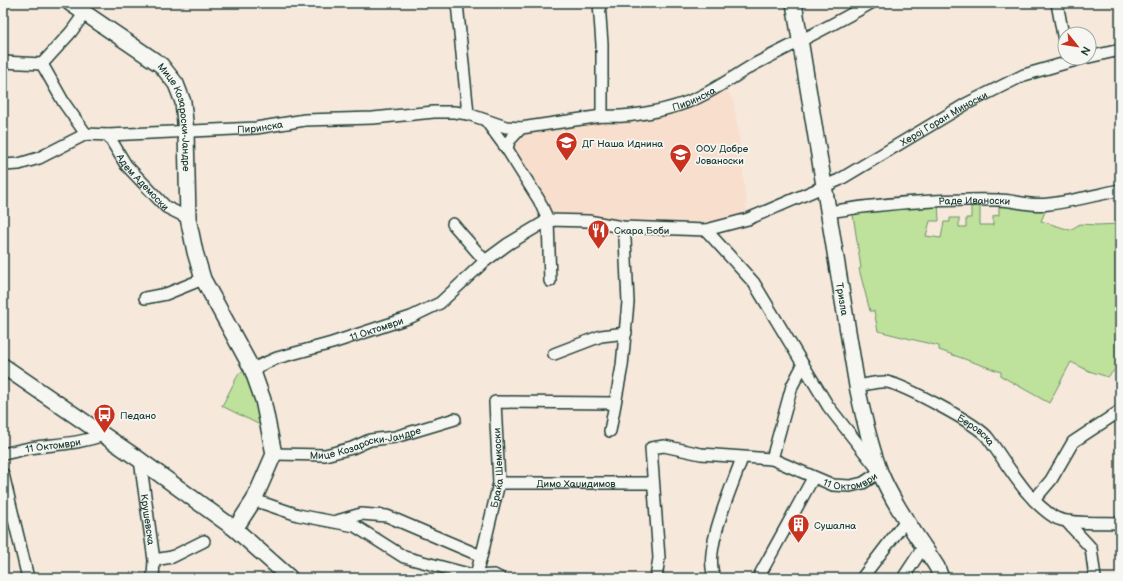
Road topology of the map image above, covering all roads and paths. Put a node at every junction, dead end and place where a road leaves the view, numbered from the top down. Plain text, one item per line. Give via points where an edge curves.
1 (70, 3) edge
2 (457, 3) edge
3 (599, 3) edge
4 (794, 3) edge
5 (871, 3) edge
6 (1057, 3) edge
7 (84, 14) junction
8 (1061, 26) edge
9 (800, 42) junction
10 (1120, 50) edge
11 (1097, 55) edge
12 (3, 62) edge
13 (42, 64) junction
14 (1057, 64) edge
15 (468, 114) junction
16 (602, 116) junction
17 (487, 122) junction
18 (521, 128) junction
19 (186, 132) junction
20 (86, 134) junction
21 (108, 135) junction
22 (507, 149) junction
23 (3, 165) edge
24 (824, 185) junction
25 (1120, 190) edge
26 (828, 212) junction
27 (188, 218) junction
28 (548, 220) junction
29 (453, 224) dead end
30 (622, 227) junction
31 (706, 230) junction
32 (485, 261) junction
33 (203, 279) junction
34 (550, 282) dead end
35 (145, 298) dead end
36 (626, 333) junction
37 (554, 354) dead end
38 (803, 365) junction
39 (3, 366) edge
40 (252, 369) junction
41 (857, 386) junction
42 (614, 403) junction
43 (1120, 411) edge
44 (864, 417) junction
45 (455, 419) dead end
46 (610, 431) dead end
47 (848, 432) junction
48 (104, 436) junction
49 (3, 454) edge
50 (274, 454) junction
51 (742, 458) junction
52 (772, 459) junction
53 (140, 460) junction
54 (880, 472) junction
55 (3, 474) edge
56 (813, 478) junction
57 (499, 482) junction
58 (653, 483) junction
59 (254, 500) junction
60 (1034, 500) junction
61 (907, 519) junction
62 (336, 521) junction
63 (1068, 522) junction
64 (1120, 523) edge
65 (235, 529) junction
66 (204, 542) dead end
67 (924, 546) junction
68 (481, 556) junction
69 (154, 560) junction
70 (475, 577) edge
71 (28, 578) edge
72 (153, 578) edge
73 (290, 578) edge
74 (500, 578) edge
75 (656, 578) edge
76 (715, 578) edge
77 (758, 578) edge
78 (862, 578) edge
79 (904, 578) edge
80 (941, 578) edge
81 (1095, 578) edge

1 - 7 street, Мице Козароски-Јандре
2 - 15 street
3 - 16 street
4 - 9 street, Тризла
5 - 9 street, Пиринска
6 - 8 street
7 - 13 street
7 - 19 street, Мице Козароски-Јандре via 161,65 176,84 183,102
9 - 16 street, Пиринска via 697,98 675,107 615,117
9 - 24 street, Тризла
10 - 11 street
12 - 13 street
13 - 20 street via 64,103
14 - 24 street, Херој Горан Миноски via 1024,75 966,104 839,180
15 - 17 street, Пиринска
15 - 19 street, Пиринска via 434,112 373,118 305,120 262,128
16 - 18 street, Пиринска
17 - 18 street, Пиринска via 506,128
17 - 22 street
18 - 22 street via 509,141
19 - 21 street, Пиринска
19 - 27 street, Мице Козароски-Јандре
20 - 21 street, Пиринска
20 - 23 street, Пиринска via 39,158 19,164
21 - 27 street, Адем Адемоски via 126,165 166,207
22 - 28 street via 539,200
24 - 26 street, Тризла
24 - 31 street via 748,219
25 - 26 street, Раде Иваноски via 1048,205 999,200 938,201 895,203
26 - 41 street, Тризла
27 - 33 street, Мице Козароски-Јандре
28 - 30 street via 588,220
28 - 32 street, 11 Октомври
28 - 34 street
29 - 32 street
30 - 31 street
30 - 36 street via 625,238 628,302
31 - 38 street, 11 Октомври via 754,283
32 - 40 street, 11 Октомври via 440,303 411,318 277,358
33 - 35 street via 166,294
33 - 40 street, Мице Козароски-Јандре
36 - 37 street via 601,336
36 - 42 street
38 - 47 street, 11 Октомври via 828,406
38 - 52 street via 792,386
39 - 48 street
40 - 50 street, Мице Козароски-Јандре via 263,400
41 - 44 street, Тризла
41 - 60 street, Беровска via 885,382 899,385 945,409 987,436
42 - 46 street
42 - 57 street, Браќа Шемкоски via 495,402
43 - 60 street via 1074,442 1051,480
44 - 47 street
44 - 54 street, Тризла
45 - 50 street, Мице Козароски-Јандре via 395,438 370,440 325,455
47 - 54 street, 11 Октомври
48 - 49 street, 11 Октомври
48 - 53 street
50 - 59 street
51 - 52 street, 11 Октомври
51 - 58 street, 11 Октомври via 701,454 664,446 651,448
51 - 76 street via 715,534 711,571
52 - 56 street, 11 Октомври
53 - 65 street
53 - 69 street, Крушевска
54 - 56 street, 11 Октомври via 863,483 850,486 833,485
54 - 61 street, Тризла
55 - 71 street
56 - 77 street
57 - 58 street, Димо Хаџидимов
57 - 68 street, Браќа Шемкоски
58 - 75 street via 659,558
59 - 62 street via 298,515
59 - 65 street
60 - 63 street, Беровска via 1054,517
61 - 67 street, Тризла
61 - 78 street
62 - 68 street via 361,514 387,516
62 - 70 street via 355,526 404,557
63 - 64 street, Беровска
63 - 81 street, Беровска via 1092,548
65 - 73 street
66 - 69 street via 172,557
67 - 79 street
67 - 80 street, Тризла via 938,567
68 - 70 street, Браќа Шемкоски
69 - 72 street, Крушевска
70 - 74 street via 494,575

